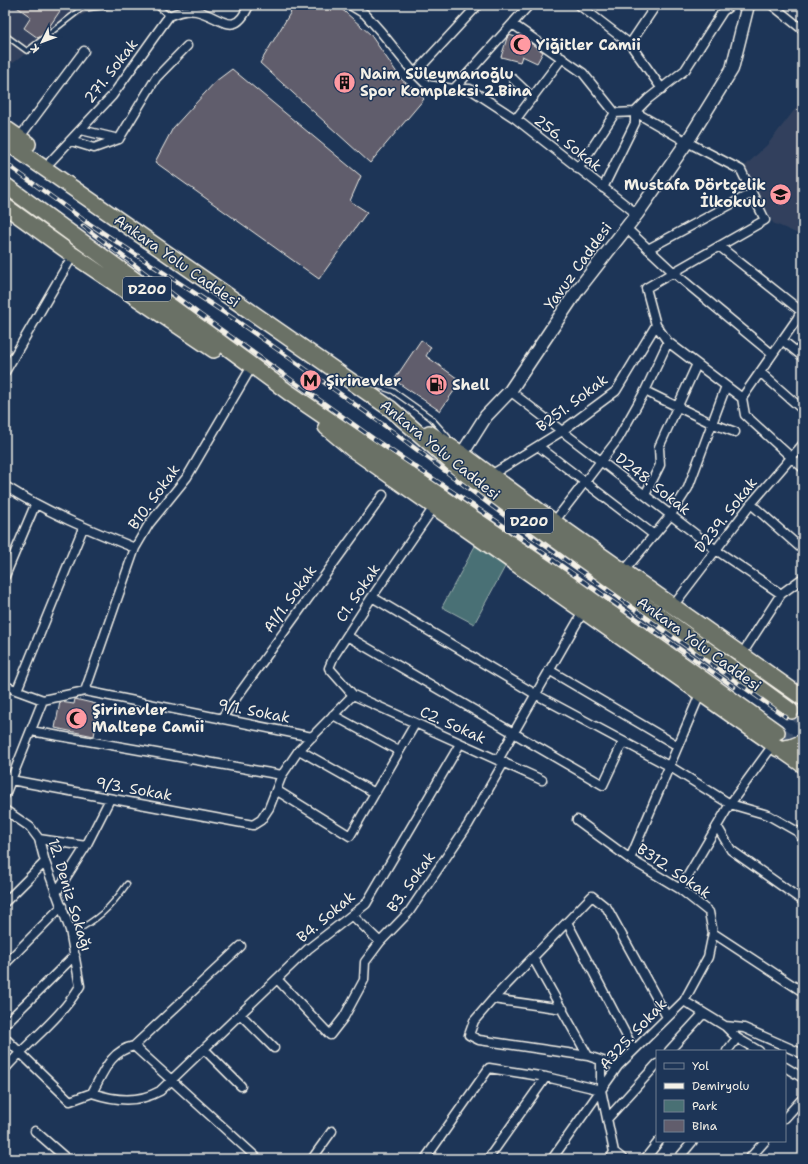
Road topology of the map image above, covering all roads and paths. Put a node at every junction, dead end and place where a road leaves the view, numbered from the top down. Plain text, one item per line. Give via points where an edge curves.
1 (114, 5) edge
2 (156, 5) edge
3 (250, 5) edge
4 (350, 5) edge
5 (478, 5) edge
6 (529, 5) edge
7 (579, 5) edge
8 (656, 5) edge
9 (731, 5) edge
10 (748, 5) edge
11 (772, 5) edge
12 (199, 8) edge
13 (170, 16) junction
14 (514, 24) junction
15 (803, 29) edge
16 (5, 36) edge
17 (630, 44) junction
18 (187, 46) dead end
19 (84, 51) dead end
20 (562, 58) junction
21 (415, 73) junction
22 (513, 79) dead end
23 (454, 89) junction
24 (662, 89) junction
25 (533, 98) junction
26 (635, 112) junction
27 (615, 113) junction
28 (516, 119) junction
29 (5, 128) edge
30 (81, 130) junction
31 (119, 138) junction
32 (12, 140) edge
33 (70, 141) junction
34 (687, 142) junction
35 (52, 161) junction
36 (578, 169) junction
37 (5, 185) edge
38 (603, 188) junction
39 (752, 192) junction
40 (5, 206) edge
41 (637, 214) junction
42 (626, 228) junction
43 (719, 246) junction
44 (648, 249) junction
45 (73, 255) junction
46 (673, 272) junction
47 (802, 309) edge
48 (800, 321) edge
49 (656, 325) junction
50 (270, 326) junction
51 (782, 340) junction
52 (668, 342) junction
53 (772, 354) junction
54 (803, 357) edge
55 (697, 364) junction
56 (336, 371) junction
57 (5, 372) edge
58 (760, 372) junction
59 (248, 373) junction
60 (726, 386) junction
61 (510, 391) junction
62 (645, 391) junction
63 (288, 392) junction
64 (742, 398) junction
65 (302, 402) junction
66 (678, 407) junction
67 (391, 409) junction
68 (803, 410) edge
69 (711, 423) junction
70 (562, 431) junction
71 (735, 432) dead end
72 (803, 444) edge
73 (538, 446) junction
74 (462, 454) junction
75 (791, 457) junction
76 (601, 461) junction
77 (803, 468) edge
78 (491, 476) junction
79 (585, 482) junction
80 (5, 486) edge
81 (383, 495) dead end
82 (645, 495) junction
83 (751, 504) junction
84 (36, 505) junction
85 (434, 507) junction
86 (670, 516) junction
87 (554, 522) junction
88 (84, 528) junction
89 (654, 535) junction
90 (135, 548) junction
91 (716, 550) junction
92 (803, 550) edge
93 (624, 571) junction
94 (5, 576) edge
95 (803, 578) edge
96 (781, 594) junction
97 (372, 597) junction
98 (673, 606) junction
99 (583, 612) junction
100 (347, 636) junction
101 (742, 654) junction
102 (548, 670) junction
103 (5, 686) edge
104 (17, 690) junction
105 (85, 691) junction
106 (535, 694) junction
107 (700, 694) junction
108 (353, 695) junction
109 (803, 698) tunnel mouth
110 (43, 700) junction
111 (791, 711) tunnel mouth
112 (333, 715) junction
113 (221, 719) junction
114 (414, 724) junction
115 (31, 731) junction
116 (512, 733) junction
117 (312, 737) junction
118 (623, 742) junction
119 (776, 742) junction
120 (803, 742) edge
121 (460, 744) junction
122 (678, 746) junction
123 (299, 750) junction
124 (399, 752) junction
125 (501, 761) junction
126 (803, 765) edge
127 (669, 766) junction
128 (282, 775) junction
129 (8, 778) edge
130 (542, 780) dead end
131 (276, 790) junction
132 (374, 793) junction
133 (5, 795) edge
134 (110, 799) junction
135 (730, 804) junction
136 (6, 813) edge
137 (577, 820) dead end
138 (717, 826) junction
139 (39, 839) junction
140 (803, 840) edge
141 (86, 846) junction
142 (630, 859) junction
143 (44, 862) junction
144 (127, 884) dead end
145 (680, 889) junction
146 (56, 893) junction
147 (803, 901) edge
148 (5, 902) edge
149 (62, 906) junction
150 (352, 915) junction
151 (567, 922) junction
152 (713, 933) junction
153 (71, 934) junction
154 (380, 942) junction
155 (241, 946) dead end
156 (75, 955) junction
157 (533, 958) junction
158 (5, 964) edge
159 (277, 979) junction
160 (803, 992) edge
161 (493, 999) junction
162 (684, 1001) junction
163 (562, 1009) junction
164 (240, 1014) junction
165 (703, 1014) junction
166 (667, 1017) junction
167 (5, 1024) edge
168 (725, 1026) junction
169 (5, 1038) edge
170 (737, 1038) junction
171 (134, 1046) junction
172 (274, 1048) dead end
173 (204, 1049) junction
174 (634, 1050) junction
175 (670, 1050) edge
176 (728, 1050) edge
177 (757, 1050) edge
178 (19, 1052) junction
179 (803, 1054) edge
180 (588, 1056) junction
181 (601, 1061) junction
182 (656, 1065) edge
183 (618, 1066) junction
184 (786, 1068) edge
185 (5, 1069) edge
186 (546, 1077) junction
187 (803, 1078) edge
188 (171, 1081) junction
189 (241, 1086) dead end
190 (601, 1090) junction
191 (92, 1093) junction
192 (803, 1098) edge
193 (786, 1117) edge
194 (608, 1118) junction
195 (35, 1131) dead end
196 (332, 1131) dead end
197 (658, 1142) edge
198 (692, 1142) edge
199 (764, 1142) edge
200 (612, 1155) edge
201 (752, 1158) edge
202 (67, 1159) edge
203 (258, 1159) edge
204 (312, 1159) edge
205 (425, 1159) edge
206 (488, 1159) edge
207 (552, 1159) edge
208 (623, 1159) edge
209 (645, 1159) edge
210 (678, 1159) edge

1 - 16 lane via 81,9 26,51
2 - 13 lane
3 - 12 street via 244,17 234,24 223,23
4 - 21 street, 256. Sokak via 365,14
5 - 21 street
6 - 14 street
7 - 17 street
8 - 17 street
9 - 24 street via 723,11 685,70
10 - 34 main road, Yavuz Caddesi via 732,69
11 - 15 street
12 - 13 street via 180,11
13 - 30 street, 271. Sokak via 112,96
14 - 20 street
14 - 23 street
17 - 24 street
18 - 31 street via 156,78
19 - 32 street
20 - 25 street
20 - 27 street via 583,73
21 - 23 street, 256. Sokak via 427,85
22 - 25 street
23 - 28 street, 256. Sokak via 470,89
24 - 26 street
25 - 28 street
26 - 27 street
26 - 34 street
26 - 38 street via 635,123
27 - 36 street
28 - 36 street, 256. Sokak
29 - 32 highway
30 - 31 street
30 - 33 street, 271. Sokak
31 - 33 street via 94,148
32 - 35 highway
32 - 50 highway, Ankara Yolu Caddesi / D200
33 - 35 street, 271. Sokak
34 - 39 street via 741,170
34 - 41 main road, Yavuz Caddesi
35 - 50 highway via 245,300
36 - 38 street, 256. Sokak
37 - 63 highway, Ankara Yolu Caddesi / D200
38 - 41 street, 256. Sokak
39 - 43 street via 765,220
39 - 44 street
40 - 45 highway
41 - 42 main road, Yavuz Caddesi
42 - 44 street
42 - 61 main road, Yavuz Caddesi via 577,291
43 - 46 street
43 - 47 street
44 - 46 street
45 - 57 street
45 - 59 highway
46 - 49 street via 646,288
46 - 53 street
47 - 48 street
48 - 51 street
49 - 52 street
49 - 70 street, B251. Sokak via 616,391
50 - 56 highway, Ankara Yolu Caddesi / D200
51 - 53 street
51 - 54 street
52 - 55 street
52 - 62 street
53 - 58 street
55 - 60 street
55 - 66 street
56 - 67 highway, Ankara Yolu Caddesi / D200
56 - 74 lane via 393,391 431,418
58 - 64 street
58 - 68 street
59 - 63 highway
59 - 90 street, B10. Sokak via 187,477 149,524
60 - 64 street
60 - 69 street
61 - 70 street, D248. Sokak
61 - 74 main road, Yavuz Caddesi via 486,416
62 - 66 street
62 - 76 street via 618,439
63 - 65 highway, Ankara Yolu Caddesi / D200
64 - 75 street via 745,415
65 - 85 highway via 352,449
65 - 119 highway, Ankara Yolu Caddesi / D200 via 562,578
66 - 69 street
66 - 82 street via 659,447 660,465
67 - 74 highway
67 - 111 highway, Ankara Yolu Caddesi / D200 via 461,471
69 - 71 street
69 - 86 street via 688,488
70 - 73 street, B251. Sokak
70 - 76 street, D248. Sokak
72 - 75 street, D239. Sokak
73 - 78 street, B251. Sokak
73 - 79 street
74 - 78 highway
75 - 77 street
75 - 83 street, D239. Sokak
76 - 79 street
76 - 82 street, D248. Sokak
78 - 87 highway
79 - 87 street
79 - 89 street
80 - 84 street
81 - 113 street, A1/1. Sokak
82 - 86 street, D248. Sokak
83 - 91 street, D239. Sokak
83 - 92 street
84 - 88 street
84 - 94 street
85 - 97 street, C1. Sokak
85 - 99 highway
86 - 89 street
86 - 91 street, D248. Sokak
87 - 93 highway
88 - 90 street
88 - 104 street
89 - 93 street
90 - 105 street, B10. Sokak
91 - 96 street, D248. Sokak
91 - 98 street, D239. Sokak
93 - 98 highway
95 - 96 street
96 - 101 street
97 - 100 street, C1. Sokak
97 - 106 street
98 - 101 highway
99 - 102 street, B3. Sokak
99 - 107 highway
100 - 108 street, C1. Sokak via 329,668
100 - 116 street
101 - 109 highway
102 - 106 street, B3. Sokak
102 - 122 street
103 - 104 street
104 - 110 street
105 - 110 street, 9/1. Sokak
105 - 113 street, 9/1. Sokak
106 - 116 street, B3. Sokak
106 - 118 street
107 - 119 highway
107 - 122 street
108 - 112 street
108 - 114 street, C2. Sokak
110 - 115 street
112 - 117 street
112 - 124 street
113 - 117 street, 9/1. Sokak
114 - 121 street, C2. Sokak
114 - 124 street
115 - 128 street
115 - 129 street
116 - 118 street via 603,785
116 - 125 street, B3. Sokak
117 - 123 street
118 - 127 street
119 - 120 highway via 791,747
119 - 126 highway
119 - 135 street
121 - 125 street, C2. Sokak
121 - 150 street, B4. Sokak via 366,904
122 - 127 street
123 - 128 street
123 - 132 street
124 - 132 street
125 - 130 street, C2. Sokak
125 - 154 street, B3. Sokak via 468,825 409,912
127 - 135 street
127 - 142 street
128 - 131 street
129 - 133 street
129 - 134 street, 9/3. Sokak
131 - 132 street via 350,836
131 - 134 street, 9/3. Sokak via 269,808 261,820 253,825
134 - 141 street
135 - 138 street
135 - 140 street via 768,815 798,832
136 - 139 street, 12. Deniz Sokağı via 30,827
137 - 142 street, B312. Sokak
138 - 145 street
138 - 147 street via 731,850
139 - 141 street
139 - 143 street, 12. Deniz Sokağı
141 - 146 street
142 - 145 street, B312. Sokak
143 - 146 street, 12. Deniz Sokağı
143 - 148 street
144 - 153 lane via 108,909
145 - 152 street, B312. Sokak via 709,912
146 - 149 street, 12. Deniz Sokağı
149 - 153 street, 12. Deniz Sokağı
149 - 158 street
150 - 154 street
150 - 159 street, B4. Sokak via 308,949
151 - 157 street
151 - 166 street via 592,896 607,908
151 - 174 street
152 - 160 street
152 - 162 street, A325. Sokak via 708,957
153 - 156 street, 12. Deniz Sokağı
154 - 159 street, B3. Sokak via 365,962 364,980 344,1017 330,1035
155 - 171 street
156 - 167 street
156 - 178 street, 12. Deniz Sokağı via 80,986 71,1001
157 - 161 street
157 - 163 street
159 - 164 street, B4. Sokak
161 - 163 street
161 - 180 street via 474,1021 469,1035 479,1040
162 - 165 street
162 - 166 street, A325. Sokak
163 - 180 street
164 - 172 street
164 - 173 street, B4. Sokak
165 - 168 street
165 - 175 street
166 - 174 street, A325. Sokak
168 - 170 street
168 - 179 street via 744,1028
169 - 178 street
170 - 176 street
170 - 177 street
171 - 188 street
171 - 191 street via 123,1048 114,1056
173 - 188 street, B4. Sokak
173 - 189 street
174 - 183 street, A325. Sokak
178 - 185 street, 12. Deniz Sokağı
178 - 191 street via 70,1101
180 - 181 street
181 - 183 street
181 - 190 street
182 - 194 street
183 - 190 street, A325. Sokak
184 - 187 street
186 - 190 street
186 - 205 street via 489,1068
186 - 206 street
188 - 191 street, B4. Sokak via 148,1098 108,1098
188 - 203 street
190 - 194 street, A325. Sokak
190 - 207 street
192 - 193 street
194 - 200 street, A325. Sokak
195 - 202 street
196 - 204 street
197 - 209 street
198 - 210 street
199 - 201 street
200 - 208 street

